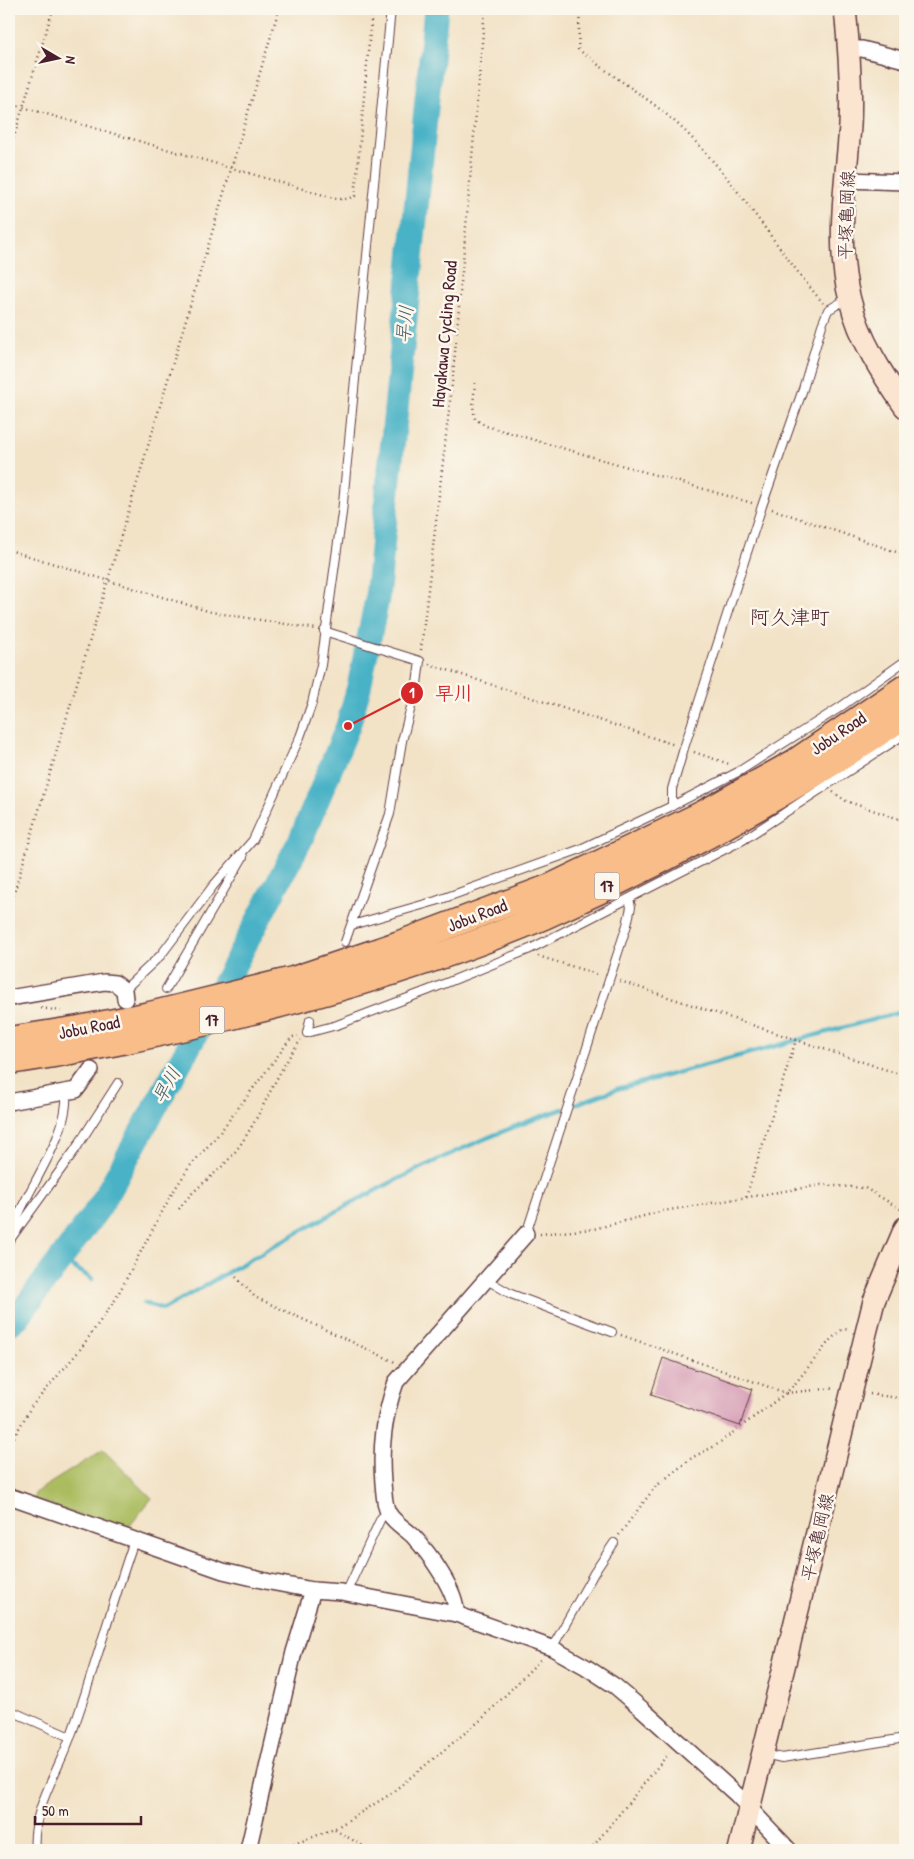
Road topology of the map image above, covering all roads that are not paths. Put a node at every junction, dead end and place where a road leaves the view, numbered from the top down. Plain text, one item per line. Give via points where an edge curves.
1 (391, 9) edge
2 (845, 9) edge
3 (850, 49) junction
4 (905, 60) edge
5 (846, 180) junction
6 (905, 182) edge
7 (849, 298) junction
8 (905, 407) edge
9 (326, 631) junction
10 (905, 661) edge
11 (905, 688) edge
12 (905, 715) edge
13 (905, 734) edge
14 (788, 754) junction
15 (672, 806) junction
16 (253, 840) junction
17 (629, 899) junction
18 (352, 925) junction
19 (346, 942) dead end
20 (166, 989) dead end
21 (288, 992) junction
22 (125, 995) joint
23 (9, 998) edge
24 (310, 1020) dead end
25 (145, 1026) junction
26 (9, 1040) edge
27 (9, 1061) edge
28 (90, 1070) dead end
29 (118, 1083) dead end
30 (66, 1093) junction
31 (9, 1102) edge
32 (905, 1228) edge
33 (526, 1234) joint
34 (9, 1240) edge
35 (487, 1280) junction
36 (612, 1332) road end
37 (9, 1496) edge
38 (388, 1513) junction
39 (134, 1541) junction
40 (614, 1543) road end
41 (313, 1590) junction
42 (346, 1593) junction
43 (456, 1614) junction
44 (552, 1648) junction
45 (9, 1710) edge
46 (70, 1737) junction
47 (905, 1738) edge
48 (764, 1754) junction
49 (750, 1809) junction
50 (35, 1850) edge
51 (248, 1850) edge
52 (739, 1850) edge
53 (789, 1850) edge

1 - 9 lane via 342,513
2 - 3 main road, 平塚亀岡線
3 - 4 street
3 - 5 main road, 平塚亀岡線
5 - 6 street
5 - 7 main road, 平塚亀岡線 via 843,245
7 - 8 main road, 平塚亀岡線 via 867,346
7 - 15 lane via 828,310 684,748 672,789
9 - 16 lane via 312,703
9 - 18 lane via 418,661 417,684 402,741 390,814
10 - 14 lane
11 - 14 highway, Jobu Road / 17
12 - 21 highway, Jobu Road / 17 via 767,802 677,851 543,916 385,974
13 - 17 lane via 743,840
14 - 15 lane via 738,772
14 - 21 highway, Jobu Road / 17 via 703,814 551,887 397,945
15 - 18 lane via 578,850 436,901
16 - 20 lane
16 - 22 lane
17 - 24 lane via 530,949 430,990 337,1025 306,1033
17 - 33 lane via 631,907 627,925
18 - 19 lane
21 - 25 highway, Jobu Road / 17
22 - 23 street via 116,983 104,982
25 - 26 highway, Jobu Road / 17 via 79,1029
25 - 27 highway, Jobu Road / 17
28 - 30 street via 76,1090
29 - 34 lane via 75,1150
30 - 31 street
30 - 34 lane via 63,1123 29,1190
32 - 48 main road, 平塚亀岡線 via 874,1301
33 - 35 street
35 - 36 lane via 511,1294
35 - 38 street via 396,1382 382,1432 381,1462
37 - 39 street
38 - 42 lane via 382,1518
38 - 43 street via 431,1558 457,1604
39 - 41 street via 223,1571
39 - 46 lane
40 - 44 lane
41 - 42 street
41 - 51 street via 294,1652
42 - 43 street
43 - 44 street
44 - 49 street via 615,1686
45 - 46 lane
46 - 50 lane via 40,1812
47 - 48 lane via 782,1758
48 - 49 main road, 平塚亀岡線
49 - 52 main road, 平塚亀岡線
49 - 53 street

